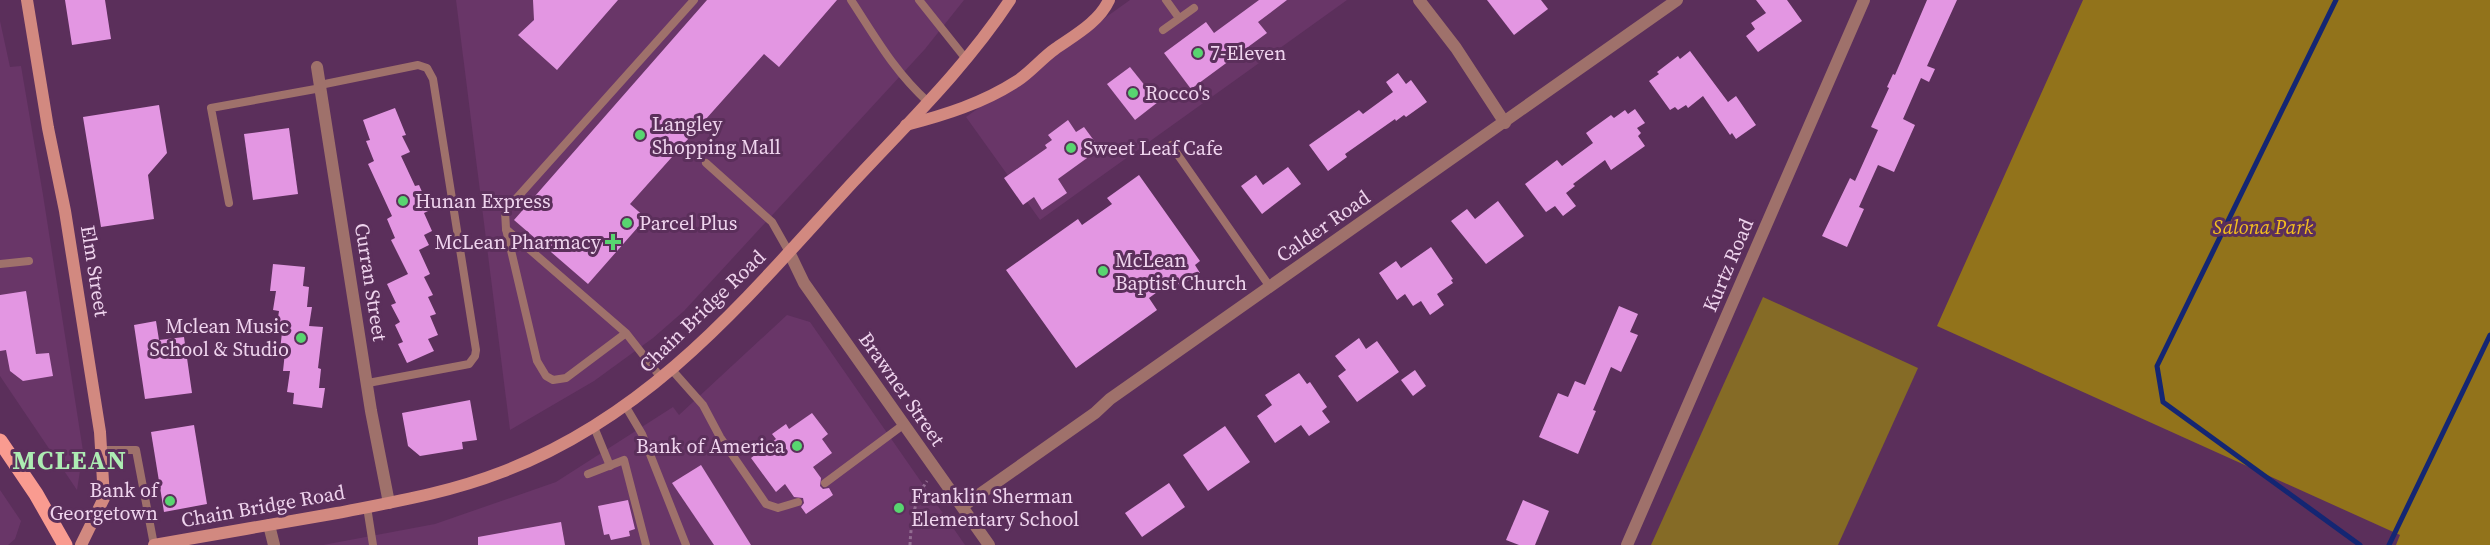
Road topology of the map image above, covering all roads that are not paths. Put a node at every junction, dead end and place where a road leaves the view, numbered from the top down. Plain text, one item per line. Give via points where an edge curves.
1 (27, 0) edge
2 (694, 0) edge
3 (851, 0) edge
4 (919, 0) edge
5 (1010, 0) edge
6 (1109, 0) edge
7 (1167, 0) edge
8 (1419, 0) edge
9 (1677, 0) edge
10 (1864, 0) edge
11 (1194, 8) dead end
12 (1179, 18) junction
13 (1163, 30) dead end
14 (966, 59) junction
15 (318, 67) dead end
16 (321, 87) junction
17 (928, 102) junction
18 (1505, 123) junction
19 (906, 125) junction
20 (1171, 145) dead end
21 (706, 163) dead end
22 (229, 202) dead end
23 (506, 229) junction
24 (789, 252) junction
25 (29, 261) dead end
26 (0, 264) edge
27 (1270, 287) junction
28 (626, 333) junction
29 (672, 370) junction
30 (662, 379) junction
31 (368, 383) junction
32 (626, 407) junction
33 (903, 425) junction
34 (594, 428) junction
35 (0, 441) edge
36 (102, 450) junction
37 (610, 466) junction
38 (588, 474) dead end
39 (825, 483) dead end
40 (798, 502) dead end
41 (389, 503) junction
42 (963, 506) junction
43 (367, 507) junction
44 (269, 525) junction
45 (197, 541) edge
46 (65, 545) edge
47 (81, 545) edge
48 (154, 545) edge
49 (274, 545) edge
50 (373, 545) edge
51 (646, 545) edge
52 (686, 545) edge
53 (989, 545) edge
54 (1627, 545) edge

1 - 36 main road, Elm Street
2 - 23 lane via 505,210
3 - 17 lane via 889,60
4 - 14 lane
5 - 14 main road, Chain Bridge Road
6 - 19 main road via 1093,21 1010,85 940,117
7 - 12 lane
8 - 18 street
9 - 18 street, Calder Road
10 - 54 street, Kurtz Road
11 - 12 lane
12 - 13 lane
14 - 17 main road, Chain Bridge Road
15 - 16 street, Curran Street
16 - 22 lane via 211,108
16 - 31 street, Curran Street
16 - 31 lane via 417,65 427,68 433,78 449,178 475,356 469,364
17 - 19 main road, Chain Bridge Road
18 - 27 street, Calder Road
19 - 24 main road, Chain Bridge Road
20 - 27 lane
21 - 24 lane via 772,222
23 - 28 lane
23 - 28 lane via 537,361 546,376 553,380 566,378
24 - 29 main road, Chain Bridge Road via 712,334
24 - 33 street, Brawner Street via 804,283
25 - 26 lane
27 - 42 street, Calder Road
28 - 30 lane
29 - 30 main road, Chain Bridge Road
29 - 40 lane via 703,405 766,504 778,508
30 - 32 main road, Chain Bridge Road
31 - 41 street, Curran Street
32 - 34 main road, Chain Bridge Road
32 - 52 lane via 642,434
33 - 39 lane
33 - 42 street, Brawner Street
34 - 37 lane
34 - 41 main road, Chain Bridge Road via 526,463 482,480 442,493
35 - 46 main road
36 - 47 main road, Elm Street via 105,498
36 - 48 lane via 136,450
37 - 38 lane
37 - 51 lane via 624,460
41 - 43 main road, Chain Bridge Road
42 - 53 street, Brawner Street
43 - 44 main road, Chain Bridge Road
43 - 50 lane
44 - 45 main road, Chain Bridge Road
44 - 49 street
45 - 48 main road, Chain Bridge Road

